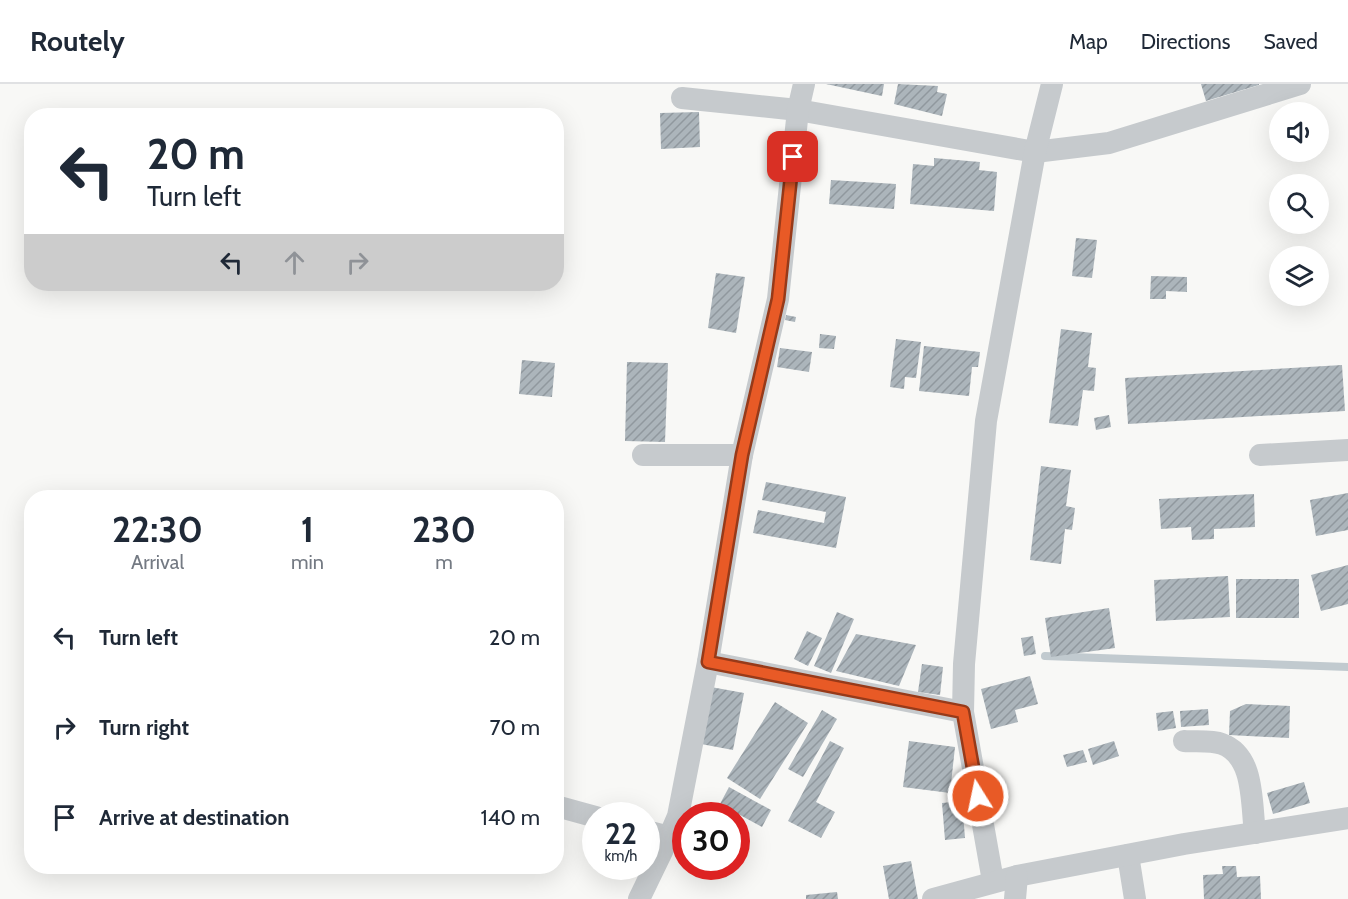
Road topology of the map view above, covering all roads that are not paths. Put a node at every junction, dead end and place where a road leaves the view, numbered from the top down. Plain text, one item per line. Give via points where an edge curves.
1 (804, 84) edge
2 (1053, 84) edge
3 (1300, 84) edge
4 (682, 98) dead end
5 (798, 110) junction
6 (1035, 153) junction
7 (1348, 450) edge
8 (643, 455) dead end
9 (742, 455) junction
10 (1260, 455) dead end
11 (708, 662) junction
12 (963, 712) junction
13 (1184, 741) dead end
14 (564, 808) edge
15 (582, 813) edge
16 (1348, 818) edge
17 (1255, 832) junction
18 (660, 835) edge
19 (669, 837) junction
20 (1128, 855) junction
21 (1017, 876) junction
22 (993, 881) junction
23 (639, 899) edge
24 (933, 899) edge
25 (1015, 899) edge
26 (1135, 899) edge

1 - 5 street
2 - 6 street
3 - 6 street via 1109,143
4 - 5 street
5 - 6 street
5 - 9 street via 778,299
6 - 12 street via 987,421
7 - 10 street
8 - 9 street
9 - 11 street
11 - 12 street
11 - 19 street via 678,816
12 - 22 street
13 - 17 street via 1221,744 1240,755 1247,772
14 - 15 street
16 - 17 street
17 - 20 street
18 - 19 street
19 - 23 street
20 - 21 street
20 - 26 street
21 - 22 street
21 - 25 street
22 - 24 street

